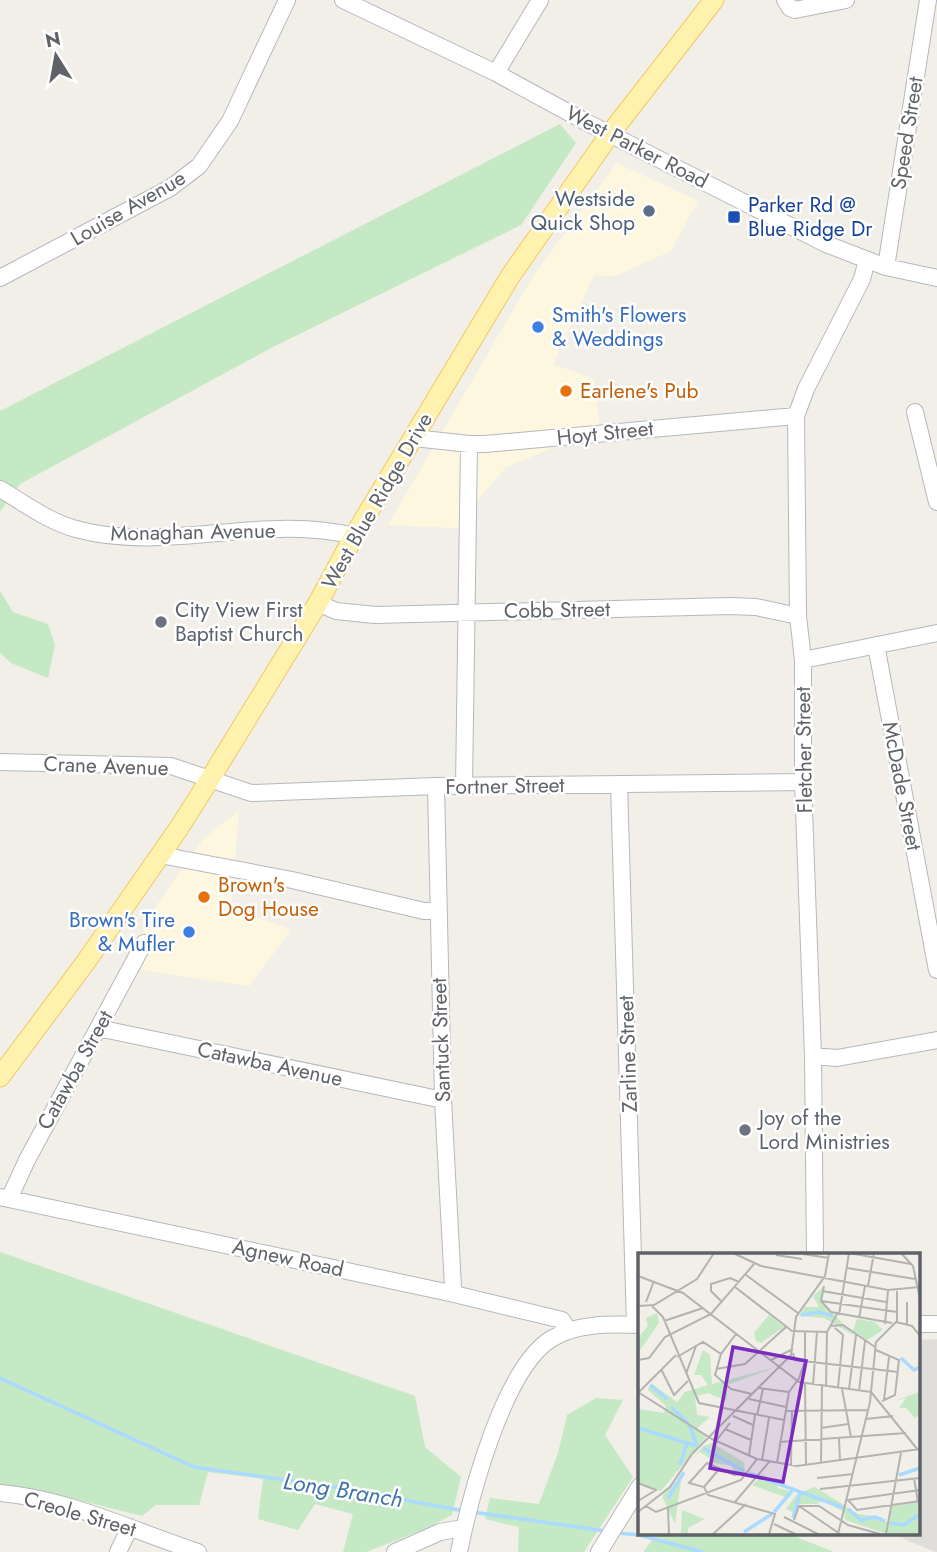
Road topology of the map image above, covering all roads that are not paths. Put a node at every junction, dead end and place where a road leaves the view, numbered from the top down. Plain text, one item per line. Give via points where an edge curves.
1 (287, 0) edge
2 (343, 0) edge
3 (540, 0) edge
4 (715, 0) edge
5 (846, 0) edge
6 (928, 0) edge
7 (788, 4) edge
8 (496, 73) junction
9 (610, 134) junction
10 (867, 260) junction
11 (886, 267) junction
12 (0, 278) edge
13 (937, 278) edge
14 (915, 412) dead end
15 (796, 416) junction
16 (414, 438) junction
17 (469, 444) junction
18 (0, 489) edge
19 (937, 502) edge
20 (355, 536) junction
21 (317, 603) junction
22 (468, 612) junction
23 (798, 616) junction
24 (937, 633) edge
25 (876, 645) junction
26 (803, 660) junction
27 (0, 762) edge
28 (210, 779) junction
29 (803, 782) junction
30 (619, 784) junction
31 (436, 786) junction
32 (464, 786) junction
33 (160, 855) junction
34 (438, 911) junction
35 (144, 943) dead end
36 (937, 970) edge
37 (98, 1028) junction
38 (937, 1041) edge
39 (813, 1056) junction
40 (0, 1077) edge
41 (443, 1100) junction
42 (4, 1198) edge
43 (815, 1253) edge
44 (450, 1293) junction
45 (637, 1325) edge
46 (569, 1331) junction
47 (638, 1488) edge
48 (0, 1493) edge
49 (465, 1524) junction
50 (130, 1527) junction
51 (601, 1547) edge
52 (118, 1552) edge
53 (198, 1552) edge
54 (395, 1552) edge
55 (459, 1552) edge

1 - 12 street, Louise Avenue via 230,121 199,166 170,188
2 - 8 street, West Parker Road
3 - 8 street
4 - 9 main road, West Blue Ridge Drive
5 - 7 street via 803,10
6 - 11 street, Speed Street
8 - 9 street, West Parker Road
9 - 10 street, West Parker Road via 826,244
9 - 16 main road, West Blue Ridge Drive via 511,275
10 - 11 street, West Parker Road
10 - 15 street, Fletcher Street
11 - 13 street, West Parker Road
14 - 19 street
15 - 17 street, Hoyt Street
15 - 23 street, Fletcher Street
16 - 17 street, Hoyt Street
16 - 20 main road, West Blue Ridge Drive
17 - 22 street
18 - 20 street, Monaghan Avenue via 58,523 99,534 139,537 299,530
20 - 21 main road, West Blue Ridge Drive
21 - 22 street, Cobb Street via 335,611 375,615
21 - 28 main road, West Blue Ridge Drive
22 - 23 street, Cobb Street via 730,606
22 - 32 street
23 - 26 street, Fletcher Street
24 - 25 street
25 - 26 street
25 - 36 street, McDade Street
26 - 29 street, Fletcher Street
27 - 28 street, Crane Avenue via 163,765
28 - 31 street, Fortner Street via 251,793
28 - 33 main road, West Blue Ridge Drive
29 - 30 street, Fortner Street
29 - 39 street, Fletcher Street
30 - 32 street, Fortner Street
30 - 45 street, Zarline Street
31 - 32 street, Fortner Street
31 - 34 street, Santuck Street
33 - 34 street
33 - 40 main road, West Blue Ridge Drive
34 - 41 street, Santuck Street
35 - 37 street, Catawba Street
37 - 41 street, Catawba Avenue
37 - 42 street, Catawba Street
38 - 39 street via 850,1056
39 - 43 street, Fletcher Street
41 - 44 street, Santuck Street
42 - 44 street, Agnew Road
44 - 46 street, Agnew Road via 562,1320
45 - 46 street
46 - 49 street via 551,1339 523,1368 490,1440
47 - 51 street
48 - 50 street, Creole Street via 70,1506
49 - 54 street
49 - 55 street
50 - 52 street
50 - 53 street, Creole Street

